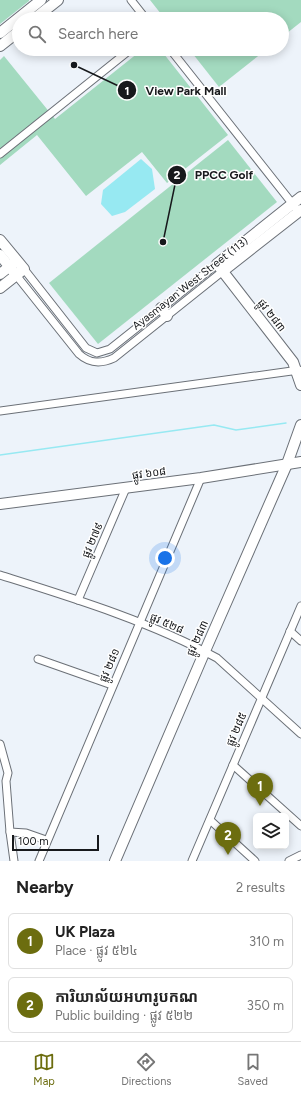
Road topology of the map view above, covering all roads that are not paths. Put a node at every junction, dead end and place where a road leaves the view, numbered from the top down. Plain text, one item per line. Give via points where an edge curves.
1 (42, 0) edge
2 (58, 0) edge
3 (131, 0) edge
4 (27, 12) edge
5 (43, 12) edge
6 (140, 12) edge
7 (12, 24) edge
8 (0, 33) edge
9 (12, 37) edge
10 (0, 46) edge
11 (122, 56) edge
12 (176, 56) edge
13 (0, 154) edge
14 (301, 197) edge
15 (298, 210) edge
16 (0, 240) edge
17 (0, 255) edge
18 (13, 264) junction
19 (220, 267) junction
20 (20, 272) junction
21 (0, 274) edge
22 (0, 288) edge
23 (164, 312) junction
24 (299, 370) edge
25 (301, 385) edge
26 (0, 411) edge
27 (301, 425) edge
28 (301, 462) edge
29 (287, 464) junction
30 (201, 478) junction
31 (126, 488) junction
32 (0, 504) edge
33 (0, 575) edge
34 (78, 600) junction
35 (301, 606) edge
36 (139, 622) junction
37 (290, 631) junction
38 (301, 641) edge
39 (205, 651) junction
40 (38, 659) dead end
41 (112, 686) junction
42 (262, 697) junction
43 (301, 734) edge
44 (0, 744) edge
45 (233, 765) junction
46 (210, 820) junction
47 (301, 826) edge
48 (10, 832) junction
49 (46, 840) junction
50 (301, 855) edge
51 (14, 861) edge
52 (38, 861) edge
53 (115, 861) edge
54 (192, 861) edge
55 (255, 861) edge
56 (289, 861) edge

1 - 4 street
2 - 5 street
3 - 6 street
7 - 8 street
9 - 10 street
11 - 13 street
12 - 15 street
14 - 15 street, Ayasmayan West Street (113)
15 - 19 street, Ayasmayan West Street (113)
16 - 18 street
17 - 18 street
18 - 20 street
18 - 21 street
19 - 23 street, Ayasmayan West Street (113)
19 - 24 street, ផ្លូវ ២៨៣
20 - 22 street
20 - 23 street, Ayasmayan West Street (113) via 86,348 97,353 110,349
20 - 23 street, Ayasmayan West Street (113) via 79,354 89,361 106,362 114,358
24 - 25 street, ផ្លូវ ២៨៣
24 - 26 street
27 - 29 street, ផ្លូវ ២៨៣
28 - 29 street, ផ្លូវ ៦០៨
29 - 30 street, ផ្លូវ ៦០៨
29 - 39 street, ផ្លូវ ២៨៣
30 - 31 street, ផ្លូវ ៦០៨
30 - 36 street, ផ្លូវ ២៨១
31 - 32 street, ផ្លូវ ៦០៨
31 - 34 street, ផ្លូវ ២៧៩
33 - 34 street, ផ្លូវ ៥២៨
34 - 36 street, ផ្លូវ ៥២៨
35 - 37 street, ផ្លូវ ២៨៥
36 - 39 street, ផ្លូវ ៥២៨
36 - 41 street, ផ្លូវ ២៨១
37 - 38 street
37 - 42 street, ផ្លូវ ២៨៥
39 - 42 street, ផ្លូវ ៥២៨ via 217,658
39 - 53 street, ផ្លូវ ២៨៣
40 - 41 street
41 - 49 street, ផ្លូវ ២៨១
42 - 43 street, ផ្លូវ ៥២៨
42 - 45 street, ផ្លូវ ២៨៥
44 - 48 street via 8,774 6,781
45 - 46 street, ផ្លូវ ២៨៥
45 - 47 street
46 - 54 street, ផ្លូវ ២៨៥
46 - 55 street
48 - 49 street via 26,833
48 - 51 street
49 - 52 street, ផ្លូវ ២៨១
50 - 56 street

